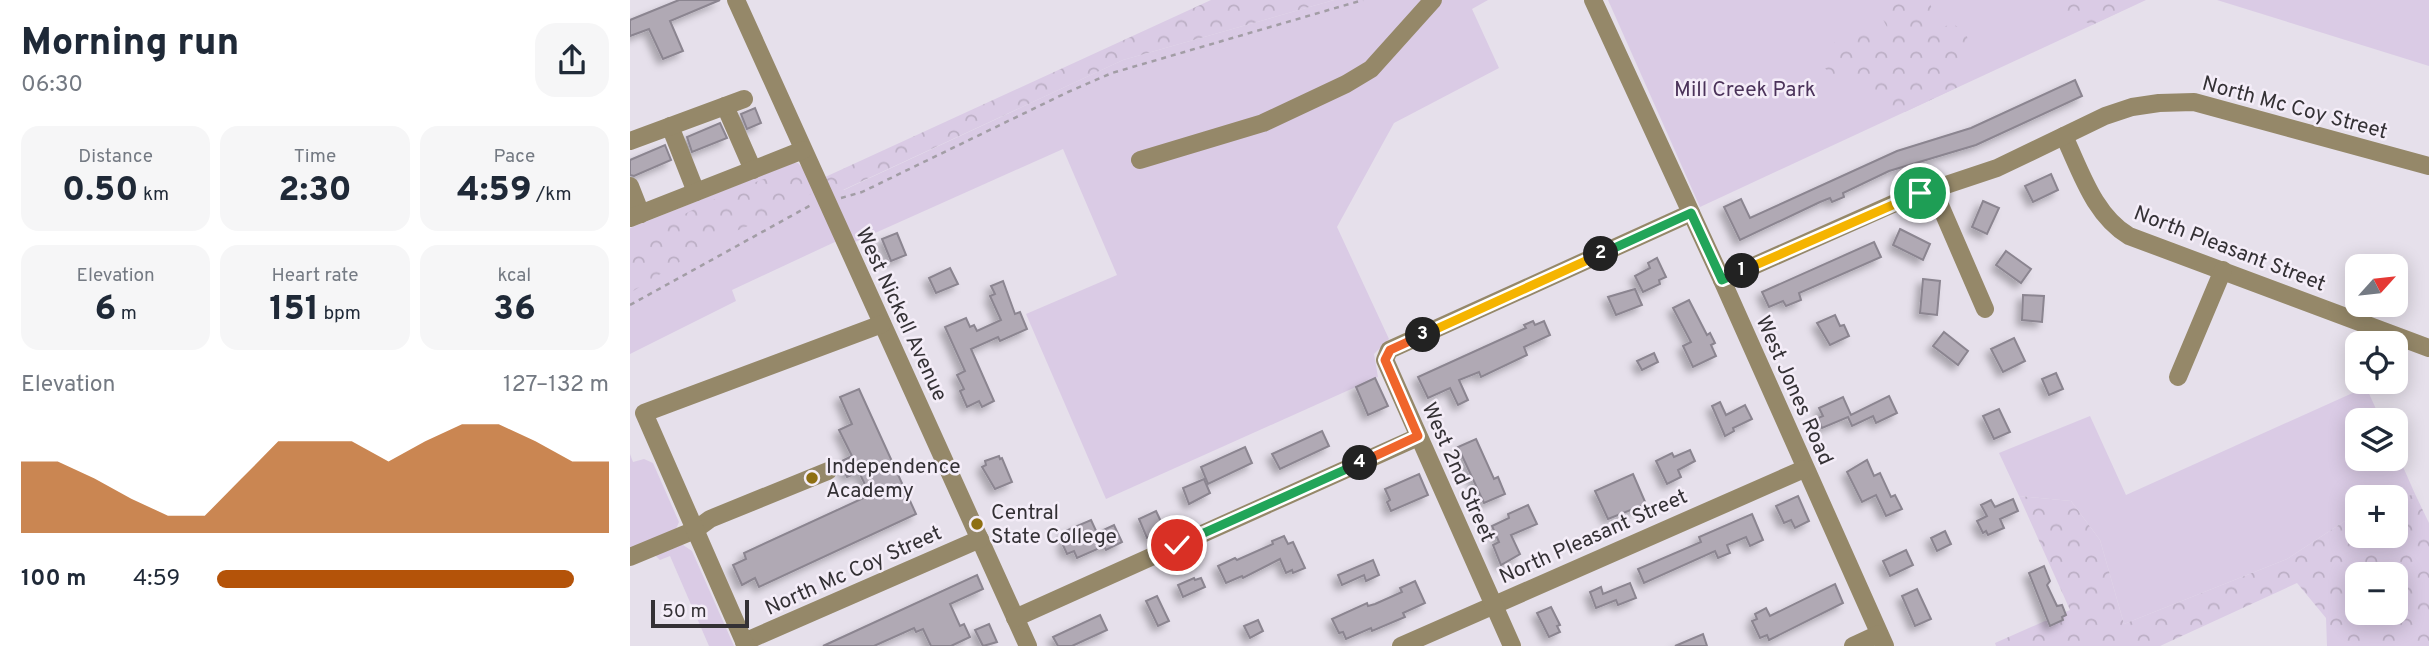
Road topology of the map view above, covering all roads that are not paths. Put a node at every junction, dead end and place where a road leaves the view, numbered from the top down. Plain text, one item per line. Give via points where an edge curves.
1 (736, 0) edge
2 (1433, 0) edge
3 (1593, 0) edge
4 (744, 99) dead end
5 (725, 106) junction
6 (670, 127) junction
7 (2064, 136) junction
8 (630, 141) edge
9 (803, 150) junction
10 (1140, 160) dead end
11 (2429, 166) edge
12 (753, 170) junction
13 (630, 186) edge
14 (1933, 189) junction
15 (696, 192) junction
16 (1691, 213) junction
17 (636, 216) edge
18 (2223, 270) junction
19 (1722, 280) junction
20 (1985, 309) dead end
21 (881, 324) junction
22 (2429, 348) edge
23 (2178, 377) dead end
24 (1418, 436) junction
25 (1804, 469) junction
26 (828, 471) dead end
27 (695, 530) junction
28 (980, 539) junction
29 (630, 557) edge
30 (1493, 604) junction
31 (1016, 618) junction
32 (1882, 640) edge
33 (745, 644) edge
34 (1028, 646) edge
35 (1401, 646) edge
36 (1512, 646) edge
37 (1853, 646) edge

1 - 9 street, West Nickell Avenue
2 - 10 street via 1371,69 1346,84 1263,123
3 - 16 street, West Jones Road
4 - 5 street
5 - 6 street
5 - 12 street
6 - 8 street
6 - 15 street
7 - 11 street, North Mc Coy Street via 2132,107 2194,102
7 - 14 street, North Mc Coy Street via 1997,168
7 - 18 street, North Pleasant Street via 2098,208 2113,227
9 - 12 street
9 - 21 street, West Nickell Avenue
12 - 15 street
13 - 17 street
14 - 19 street, North Mc Coy Street
14 - 20 street
15 - 17 street
16 - 19 street, West Jones Road
16 - 24 street, West 2nd Street via 1390,350 1385,360
18 - 22 street, North Pleasant Street
18 - 23 street
19 - 25 street, West Jones Road
21 - 27 street via 644,413
21 - 28 street, West Nickell Avenue
24 - 30 street, West 2nd Street
24 - 31 street
25 - 30 street, North Pleasant Street
25 - 32 street, West Jones Road
26 - 27 street via 710,519
27 - 29 street
27 - 33 street
28 - 31 street, West Nickell Avenue
28 - 33 street, North Mc Coy Street
30 - 35 street, North Pleasant Street
30 - 36 street, West 2nd Street
31 - 34 street, West Nickell Avenue
32 - 37 street

